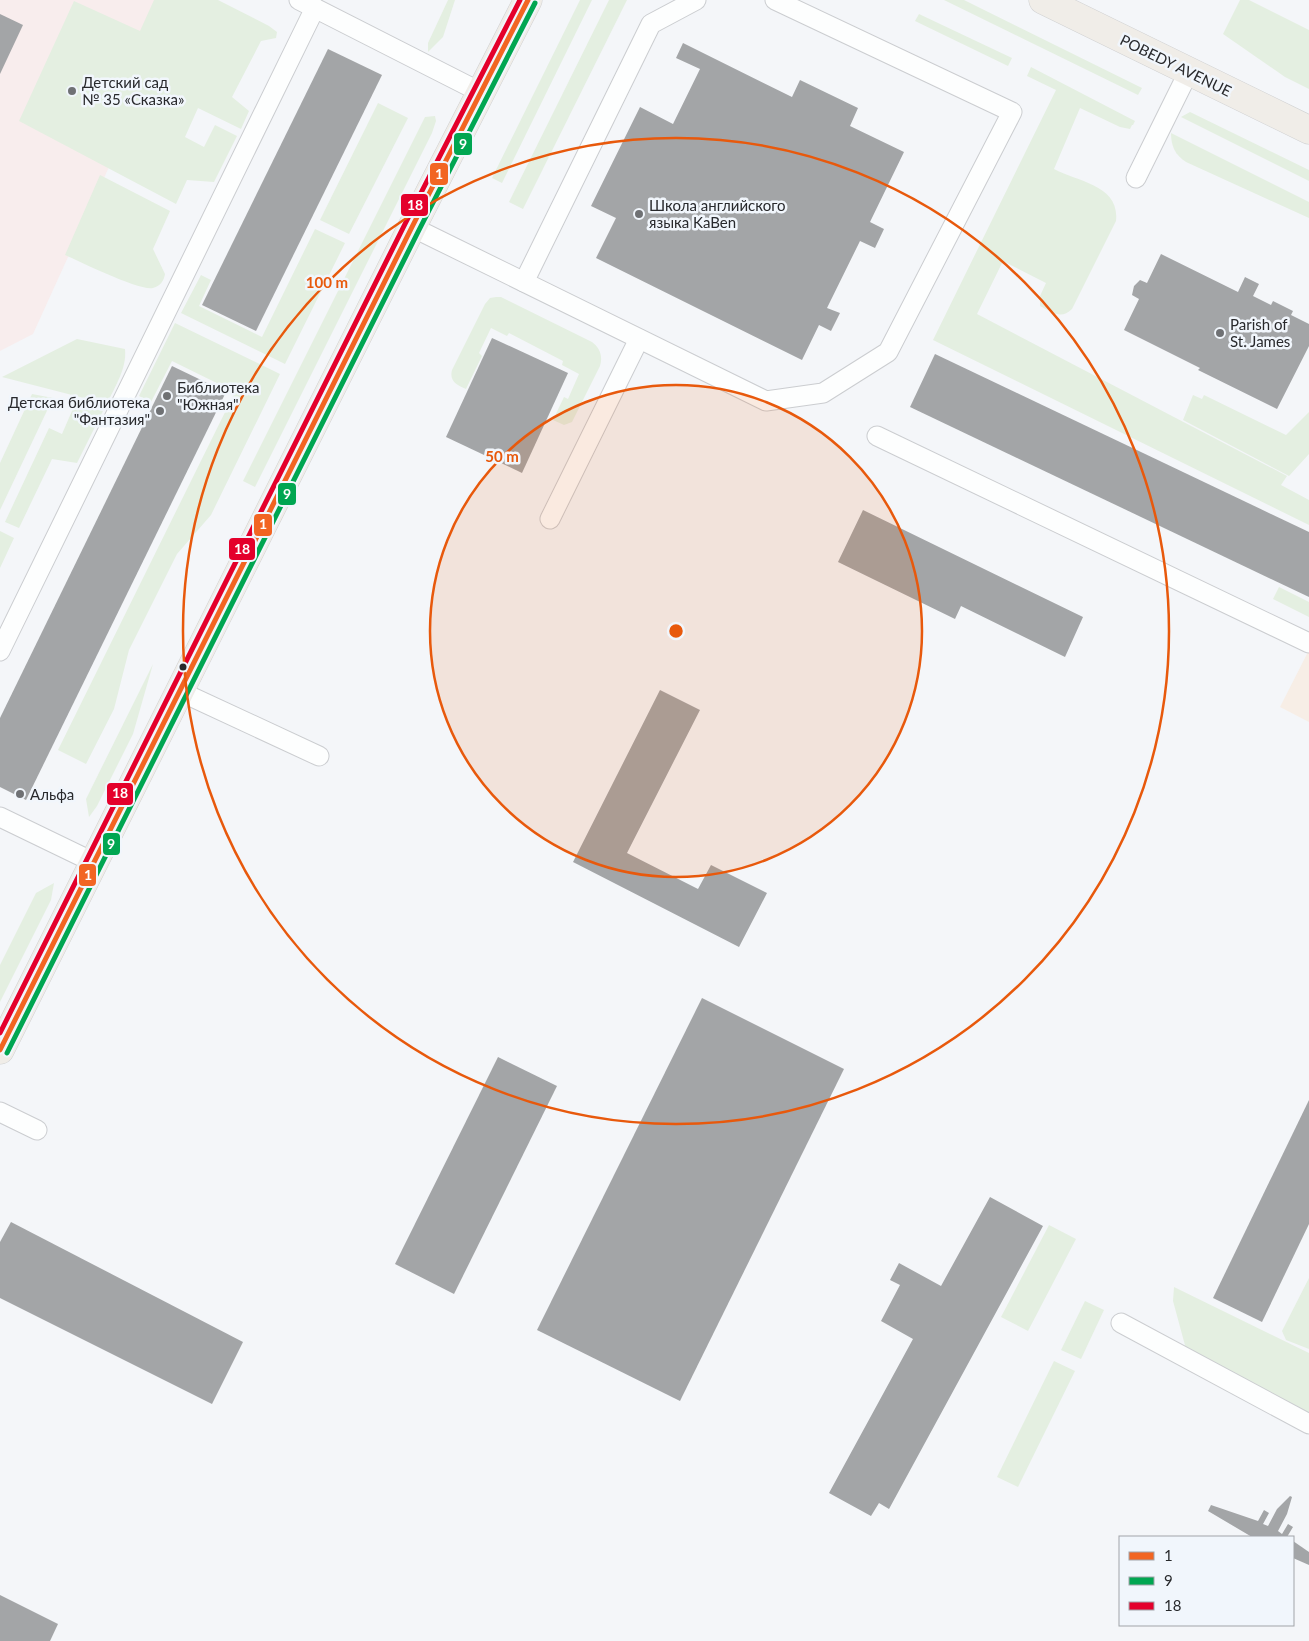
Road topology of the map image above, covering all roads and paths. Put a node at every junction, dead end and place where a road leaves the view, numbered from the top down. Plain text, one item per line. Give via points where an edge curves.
1 (528, 0) edge
2 (696, 0) edge
3 (775, 0) edge
4 (1043, 0) edge
5 (307, 4) edge
6 (1189, 71) junction
7 (480, 92) junction
8 (1309, 130) edge
9 (1136, 178) dead end
10 (412, 227) junction
11 (524, 282) junction
12 (639, 339) junction
13 (877, 436) dead end
14 (550, 519) dead end
15 (1309, 643) edge
16 (0, 650) edge
17 (179, 691) junction
18 (319, 756) dead end
19 (0, 817) edge
20 (94, 862) junction
21 (0, 1050) edge
22 (0, 1112) edge
23 (36, 1130) dead end
24 (1121, 1323) dead end
25 (1309, 1424) edge

1 - 7 main road
2 - 11 lane via 652,24
3 - 12 lane via 1012,112 888,352 823,393 766,402
4 - 6 main road, POBEDY AVENUE
5 - 7 lane
5 - 16 lane
6 - 8 main road, POBEDY AVENUE
6 - 9 lane
7 - 10 main road
10 - 11 lane
10 - 17 main road
11 - 12 lane
12 - 14 lane
13 - 15 lane
17 - 18 lane
17 - 20 main road
19 - 20 lane
20 - 21 main road
22 - 23 lane
24 - 25 lane

